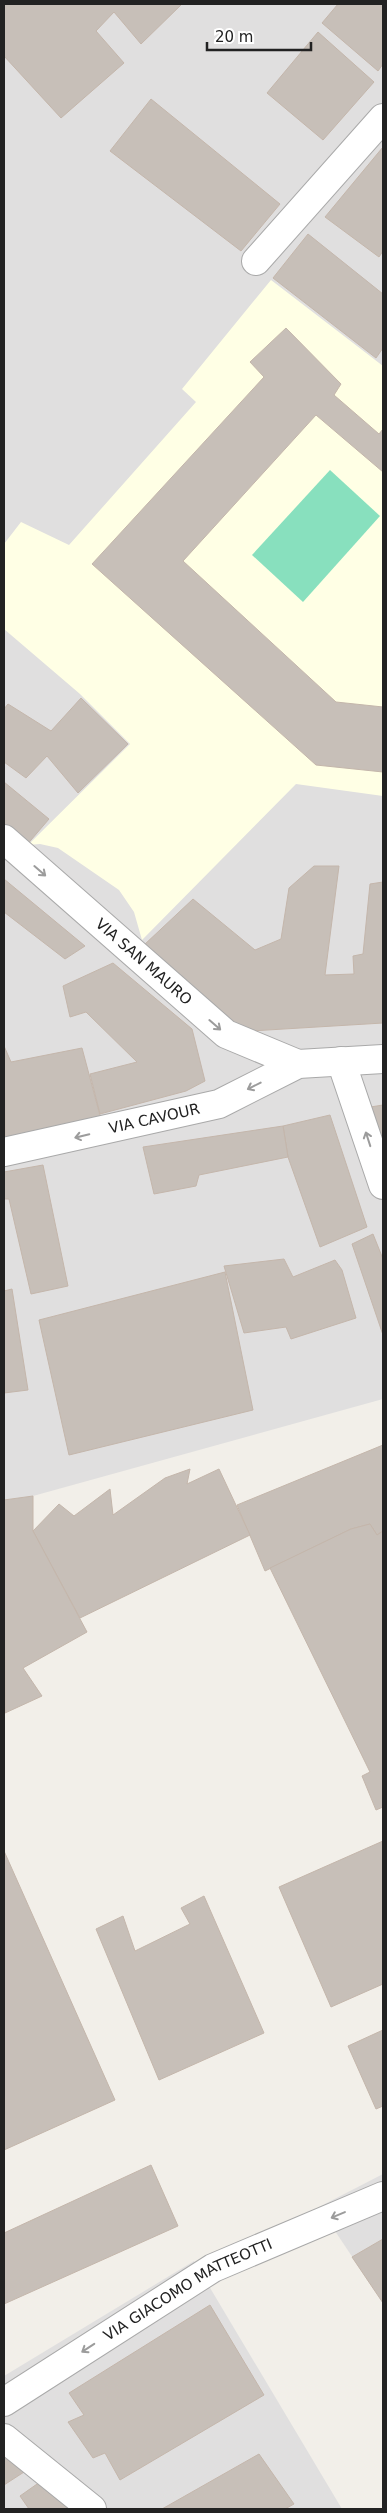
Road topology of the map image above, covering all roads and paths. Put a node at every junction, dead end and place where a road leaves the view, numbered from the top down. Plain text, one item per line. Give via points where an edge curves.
1 (383, 118) edge
2 (256, 261) dead end
3 (4, 839) edge
4 (383, 1059) edge
5 (341, 1061) junction
6 (298, 1064) junction
7 (4, 1152) edge
8 (383, 1185) edge
9 (383, 2196) edge
10 (4, 2402) edge
11 (4, 2438) edge
12 (92, 2509) edge

1 - 2 street
3 -> 6 street, VIA SAN MAURO via 226,1034
4 - 5 street
5 - 6 street
8 -> 5 street
6 -> 7 street, VIA CAVOUR via 219,1104
9 -> 10 street, VIA GIACOMO MATTEOTTI via 213,2268
11 - 12 street

